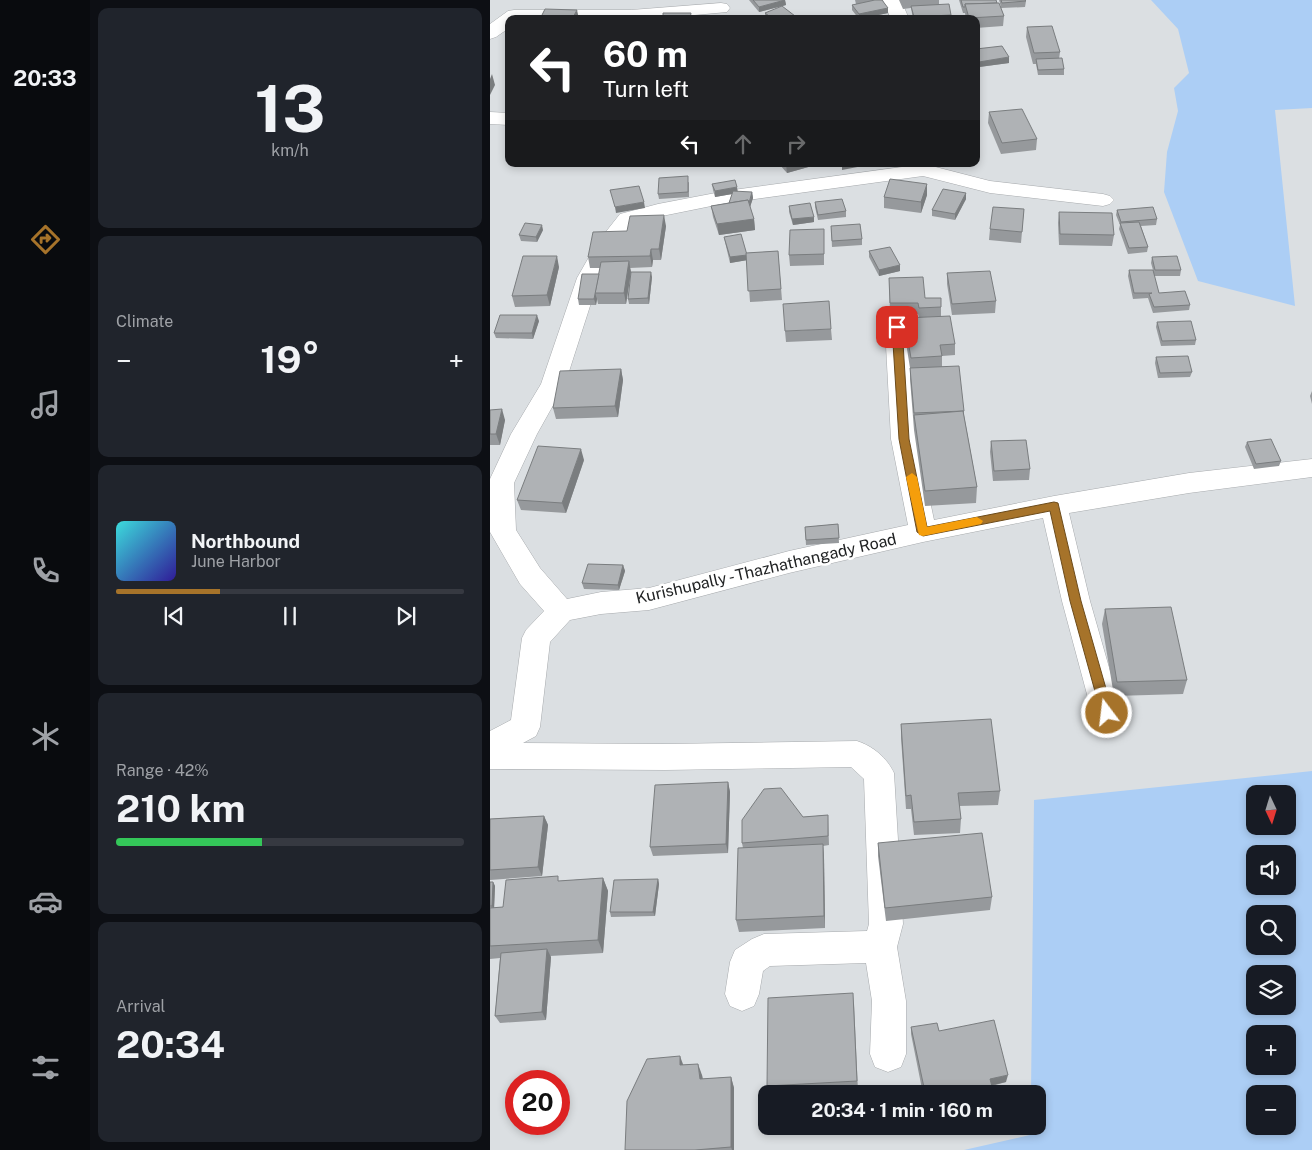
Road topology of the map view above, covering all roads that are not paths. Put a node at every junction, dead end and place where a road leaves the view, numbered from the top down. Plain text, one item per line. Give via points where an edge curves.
1 (535, 0) edge
2 (892, 0) edge
3 (721, 8) dead end
4 (515, 15) edge
5 (630, 15) edge
6 (898, 15) edge
7 (505, 22) edge
8 (490, 33) edge
9 (490, 118) edge
10 (505, 119) edge
11 (934, 167) edge
12 (1103, 200) dead end
13 (897, 327) dead end
14 (1312, 468) edge
15 (1054, 506) junction
16 (923, 532) junction
17 (560, 611) junction
18 (1107, 713) dead end
19 (490, 746) edge
20 (490, 756) edge
21 (880, 947) junction
22 (742, 994) dead end
23 (888, 1054) dead end

1 - 4 street
2 - 6 street
3 - 5 street
7 - 8 street
9 - 10 street
11 - 12 street via 949,179 1003,189
11 - 17 street via 726,197 628,219 605,248 588,278 552,384 501,483 503,531 530,576
13 - 16 street via 904,439
14 - 15 street, Kurishupally - Thazhathangady Road via 1188,483
15 - 16 street, Kurishupally - Thazhathangady Road
15 - 18 street
16 - 17 street, Kurishupally - Thazhathangady Road via 789,562 649,599
17 - 19 street via 536,638 525,727
20 - 21 street via 857,754 879,773 886,924
21 - 22 street via 764,950 747,962
21 - 23 street via 889,1000

